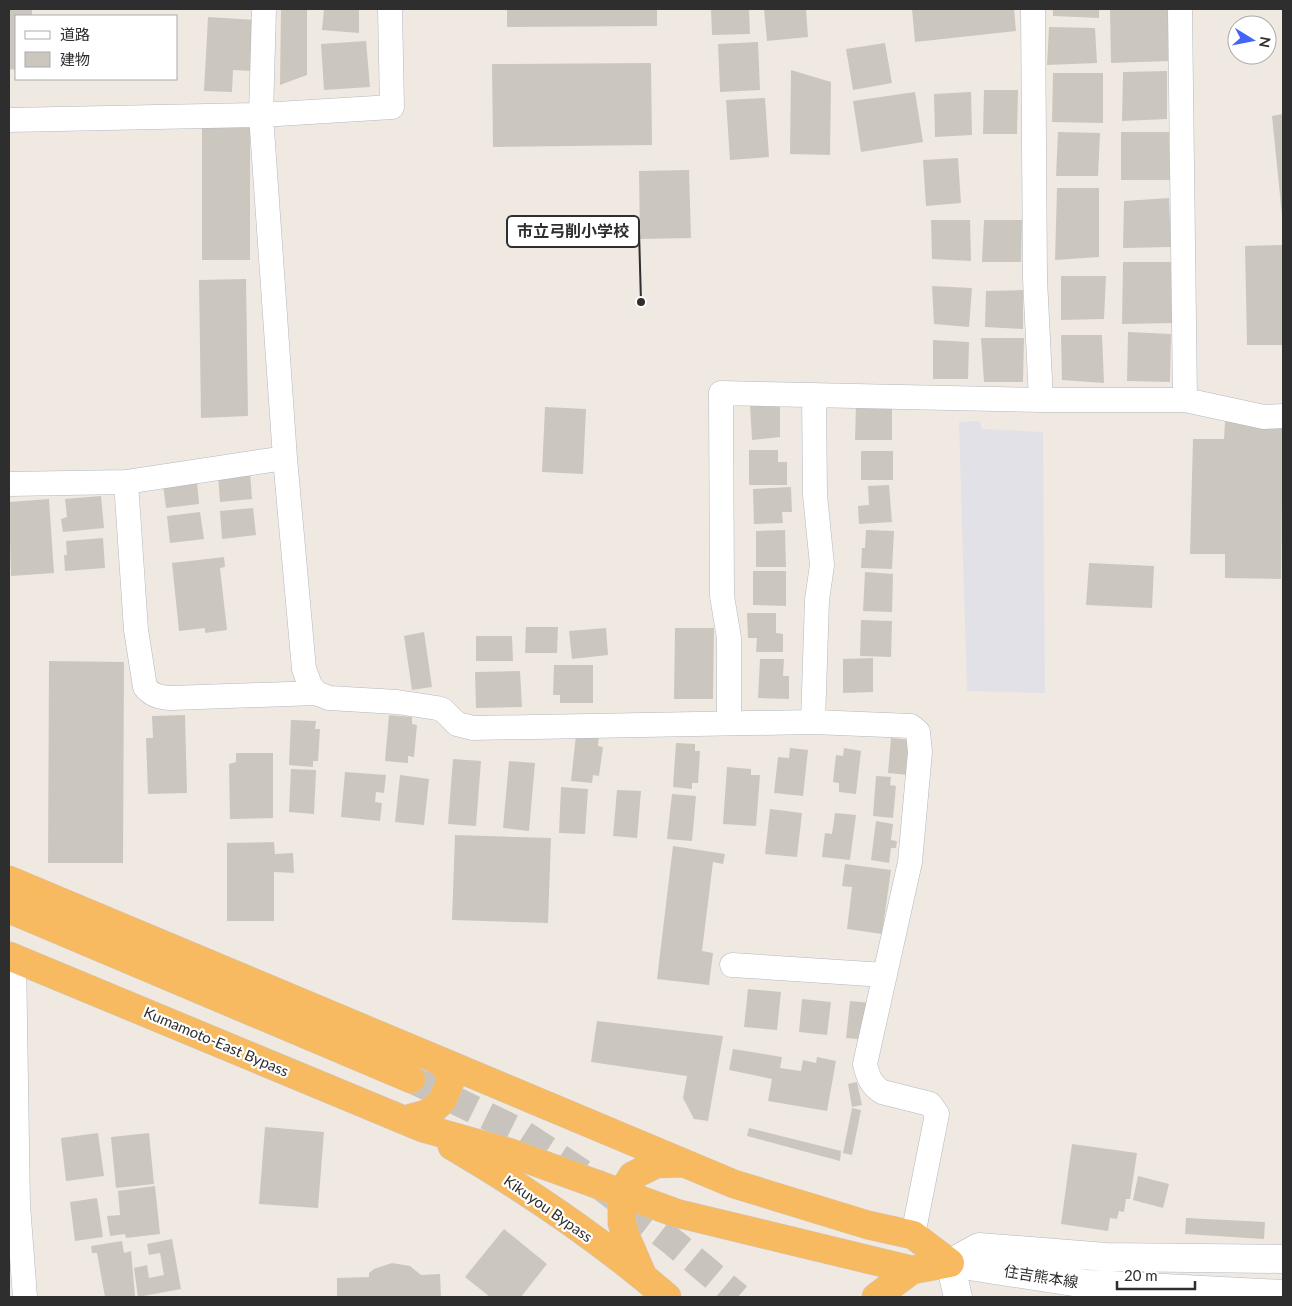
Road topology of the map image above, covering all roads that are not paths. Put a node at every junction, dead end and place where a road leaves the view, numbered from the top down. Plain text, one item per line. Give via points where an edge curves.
1 (264, 9) edge
2 (390, 9) edge
3 (1033, 9) edge
4 (1180, 9) edge
5 (261, 115) junction
6 (9, 120) edge
7 (814, 395) junction
8 (1040, 400) junction
9 (1185, 400) junction
10 (1283, 416) edge
11 (285, 458) junction
12 (126, 482) junction
13 (9, 484) edge
14 (316, 693) junction
15 (813, 722) junction
16 (728, 723) junction
17 (9, 880) edge
18 (9, 910) edge
19 (12, 957) edge
20 (732, 965) dead end
21 (886, 975) junction
22 (435, 1059) junction
23 (12, 1069) edge
24 (411, 1079) tunnel mouth
25 (413, 1124) junction
26 (684, 1163) junction
27 (622, 1193) junction
28 (913, 1235) junction
29 (1283, 1259) edge
30 (950, 1263) junction
31 (912, 1270) junction
32 (644, 1277) junction
33 (1283, 1294) edge
34 (24, 1297) edge
35 (667, 1297) edge
36 (876, 1297) edge
37 (958, 1297) edge

1 - 5 street
2 - 5 street via 392,107
3 - 8 street via 1035,279
4 - 9 street
5 - 6 street
5 - 11 street
7 - 8 street
7 - 15 street via 815,495 822,564 817,607
7 - 16 street via 721,393 722,596 729,638
8 - 9 street
9 - 10 street via 1264,417
11 - 12 street
11 - 14 street via 304,669
12 - 13 street
12 - 14 street via 136,630 146,687 150,693 163,698
14 - 16 street via 329,698 437,708 457,724 474,728
15 - 16 street
15 - 21 street via 912,726 918,732 920,752 910,862
17 - 22 highway
18 - 24 highway
19 - 23 street
19 - 25 highway, Kumamoto-East Bypass
20 - 21 street
21 - 28 street via 865,1064 867,1074 882,1092 930,1104 937,1114
22 - 25 highway via 448,1068 450,1082 442,1101
22 - 26 highway
23 - 34 street
25 - 27 highway via 508,1152
25 - 32 highway, Kikuyou Bypass via 482,1163
26 - 27 highway via 656,1164 632,1176
26 - 28 highway via 734,1184 868,1225
27 - 31 highway via 676,1213
27 - 32 highway via 622,1223
28 - 30 highway
29 - 30 main road via 1106,1257 979,1247
30 - 31 highway
30 - 33 main road, 住吉熊本線 via 1086,1284
30 - 37 main road
31 - 36 highway
32 - 35 highway, Kikuyou Bypass

